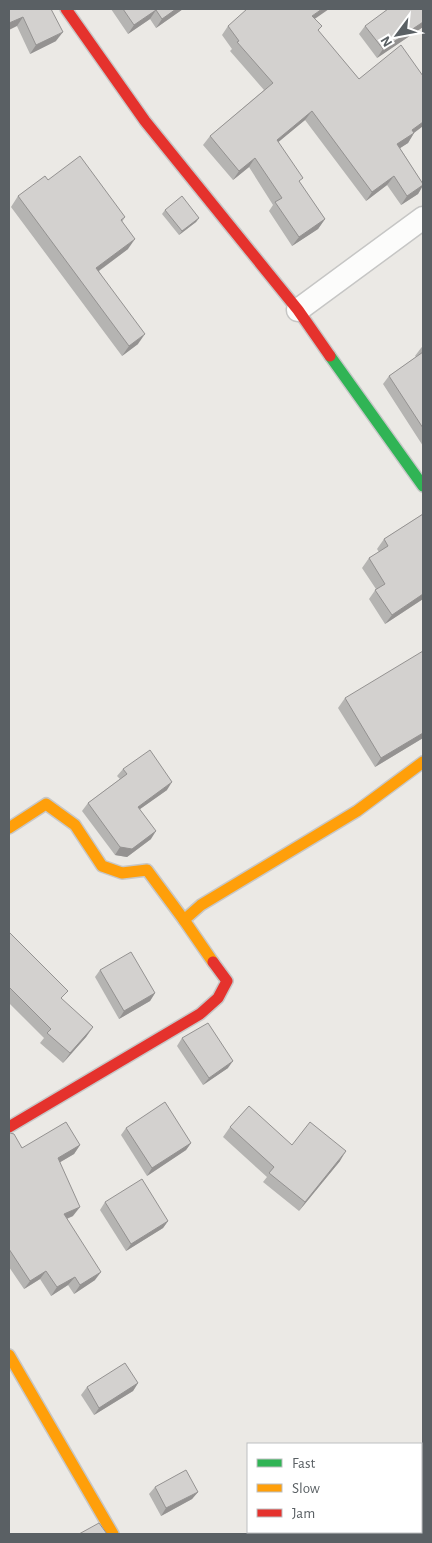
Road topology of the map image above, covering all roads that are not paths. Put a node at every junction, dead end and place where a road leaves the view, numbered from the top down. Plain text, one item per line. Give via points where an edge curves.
1 (66, 9) edge
2 (423, 218) edge
3 (298, 310) junction
4 (423, 486) edge
5 (423, 762) edge
6 (9, 828) edge
7 (184, 920) junction
8 (9, 1128) edge
9 (12, 1367) edge
10 (113, 1534) edge

1 - 3 street via 145,121
2 - 3 street
3 - 4 street
5 - 7 street via 358,811 200,905
6 - 7 street via 46,804 75,825 102,866 122,873 147,870
7 - 8 street via 227,981 218,998 200,1014
9 - 10 street

